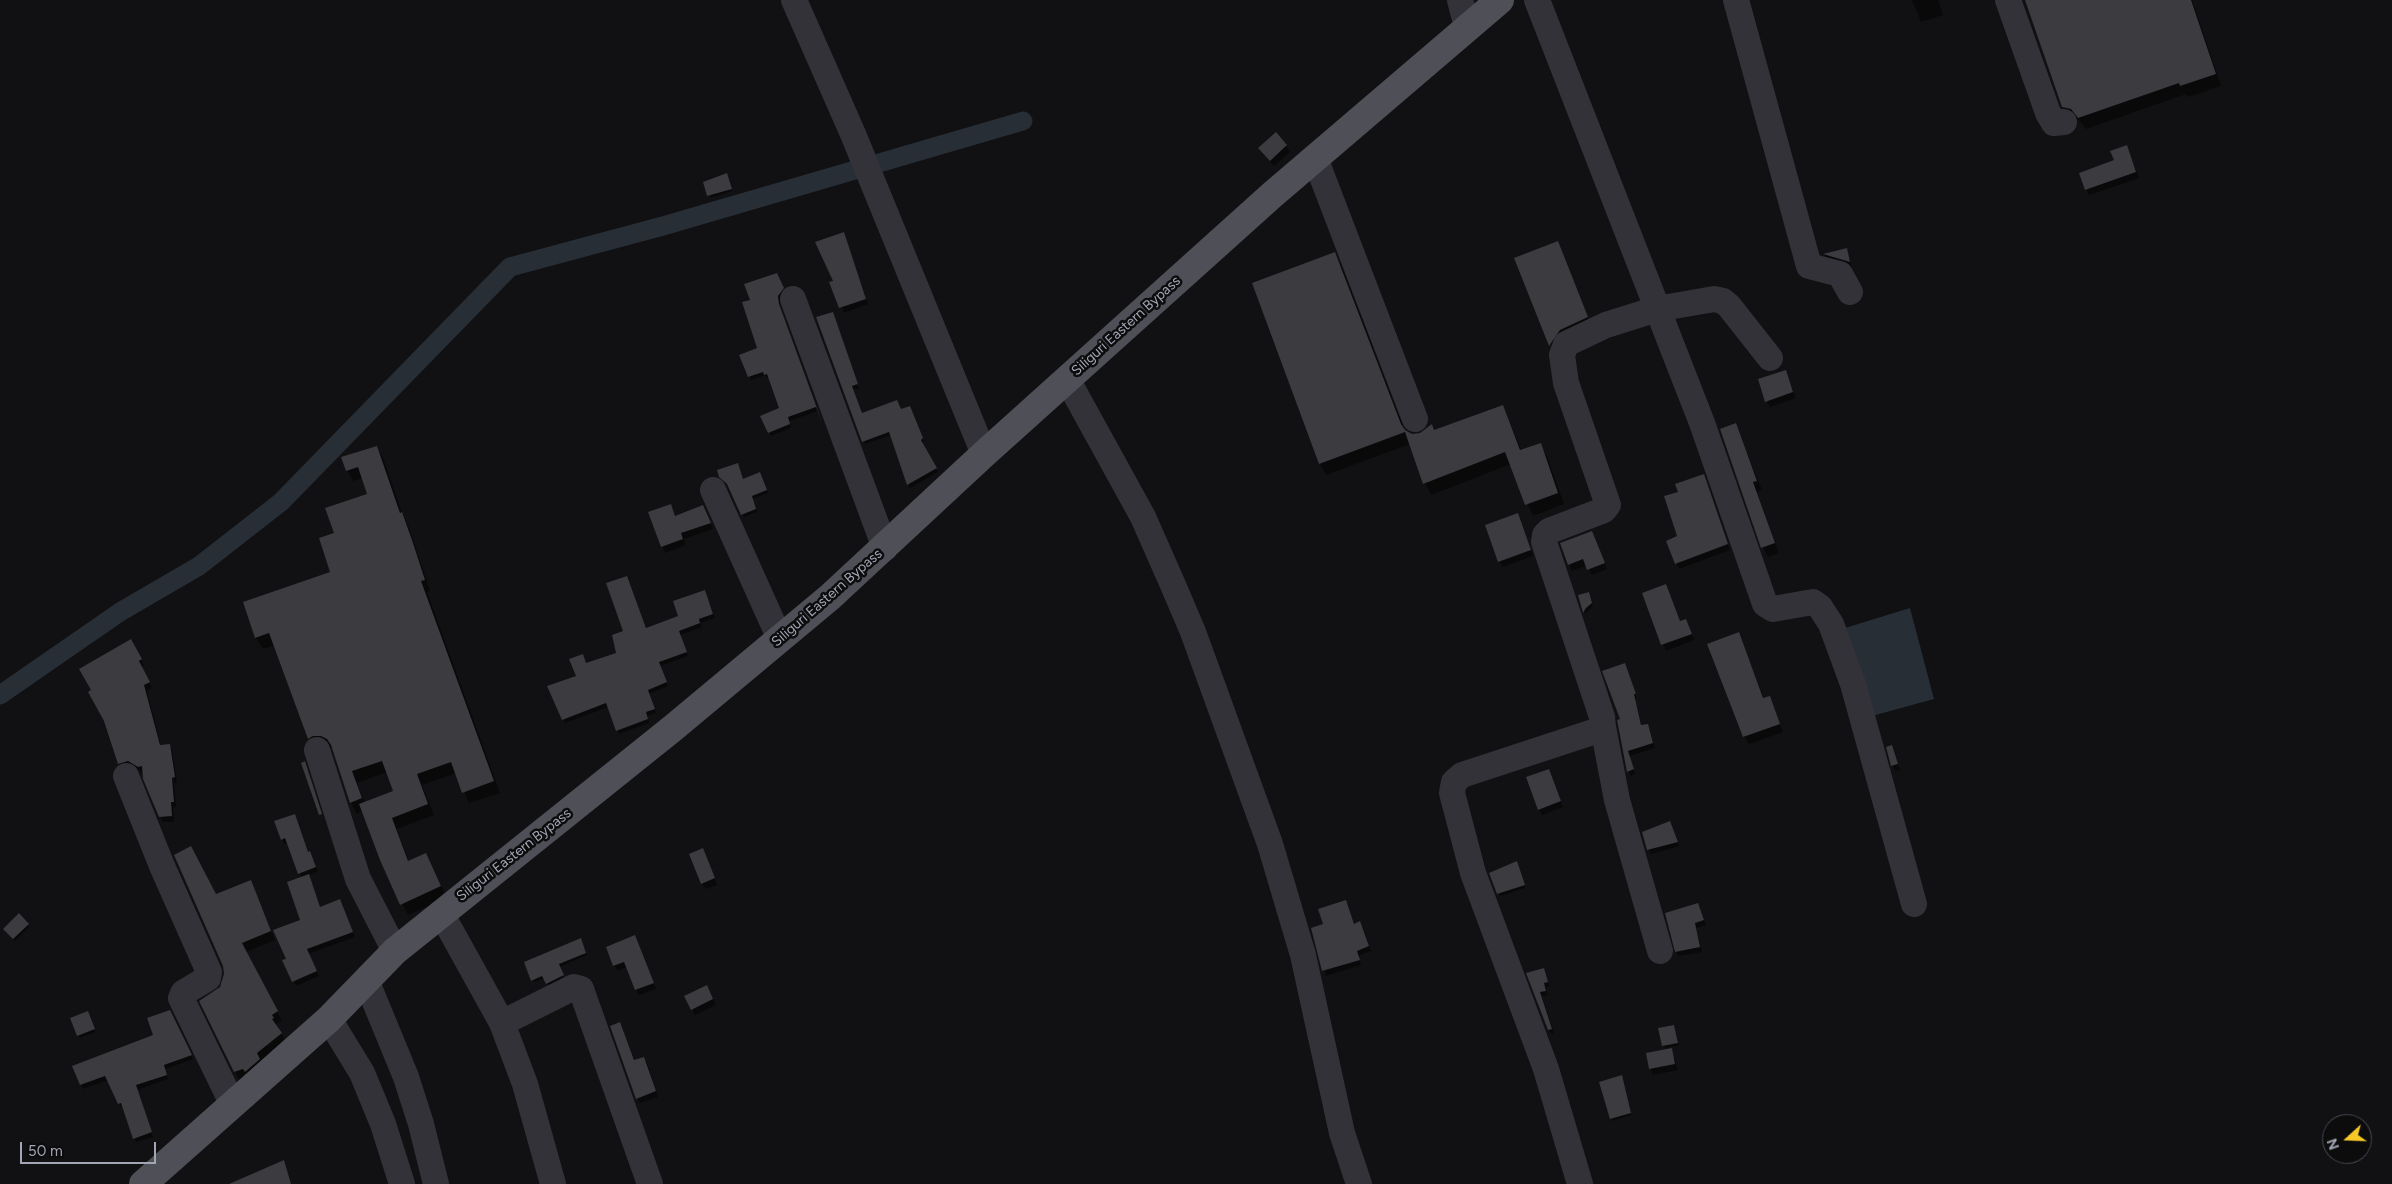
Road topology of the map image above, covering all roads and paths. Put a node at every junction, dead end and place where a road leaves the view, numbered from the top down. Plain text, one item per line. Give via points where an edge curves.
1 (794, 0) edge
2 (1460, 0) edge
3 (1500, 0) edge
4 (1537, 0) edge
5 (1736, 0) edge
6 (2008, 0) edge
7 (1467, 27) junction
8 (2064, 122) dead end
9 (1315, 158) junction
10 (1850, 292) dead end
11 (793, 299) dead end
12 (1657, 310) junction
13 (1770, 358) dead end
14 (1067, 379) junction
15 (1415, 419) dead end
16 (984, 454) junction
17 (713, 490) dead end
18 (884, 548) junction
19 (780, 639) junction
20 (1603, 727) junction
21 (317, 750) dead end
22 (126, 776) dead end
23 (1914, 904) dead end
24 (441, 913) junction
25 (395, 951) junction
26 (1660, 951) dead end
27 (366, 980) junction
28 (329, 1018) junction
29 (502, 1023) junction
30 (232, 1103) junction
31 (143, 1184) edge
32 (402, 1184) edge
33 (436, 1184) edge
34 (553, 1184) edge
35 (650, 1184) edge
36 (1359, 1184) edge
37 (1580, 1184) edge

1 - 16 street via 850,126
2 - 7 street
3 - 7 main road, Siliguri Eastern Bypass
4 - 12 street
5 - 10 street via 1809,266 1842,275
6 - 8 street via 2048,113 2054,122
7 - 9 main road, Siliguri Eastern Bypass
9 - 14 main road, Siliguri Eastern Bypass
9 - 15 street
11 - 18 street
12 - 13 street via 1705,299 1722,301 1736,313
12 - 20 street via 1577,337 1566,344 1562,355 1566,383 1608,505 1604,510 1549,531 1544,542
12 - 23 street via 1702,423 1765,604 1773,609 1813,602 1831,624 1853,684
14 - 16 main road, Siliguri Eastern Bypass
14 - 36 street via 1143,517 1169,576 1193,632 1270,844 1303,955 1342,1133
16 - 18 main road, Siliguri Eastern Bypass
17 - 19 street
18 - 19 main road, Siliguri Eastern Bypass
19 - 24 main road, Siliguri Eastern Bypass
20 - 26 street via 1621,816
20 - 37 street via 1462,775 1454,782 1452,793 1472,873 1546,1069
21 - 25 street via 358,879
22 - 30 street via 210,972 208,978 183,993 181,998
24 - 25 main road, Siliguri Eastern Bypass
24 - 29 street
25 - 27 main road, Siliguri Eastern Bypass
27 - 28 main road, Siliguri Eastern Bypass
27 - 33 street via 406,1077
28 - 30 main road, Siliguri Eastern Bypass
28 - 32 street via 362,1073
29 - 34 street via 525,1084
29 - 35 street via 574,988 582,988
30 - 31 main road, Siliguri Eastern Bypass

